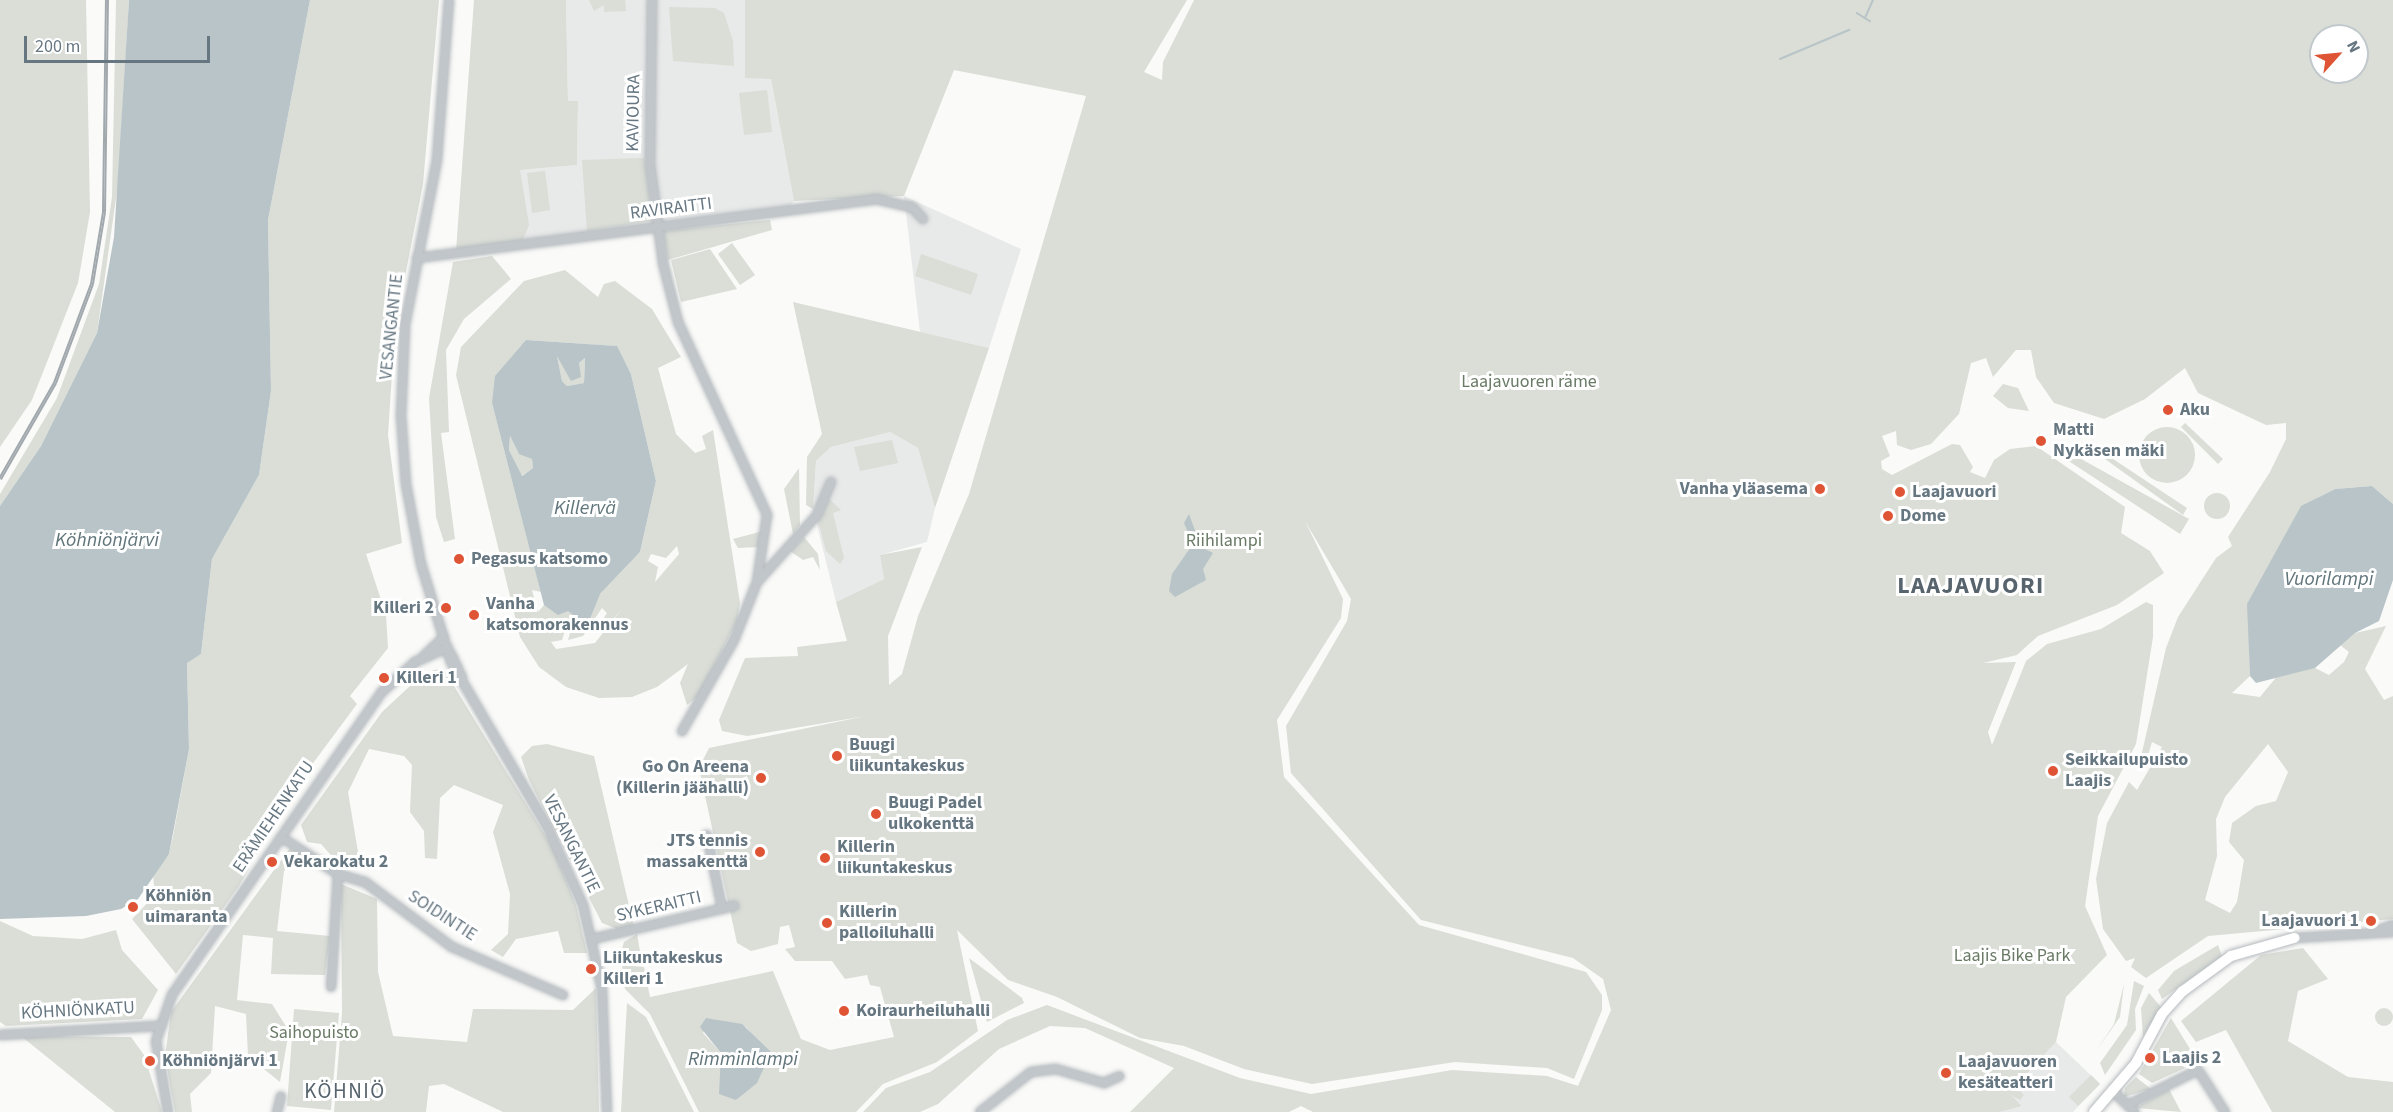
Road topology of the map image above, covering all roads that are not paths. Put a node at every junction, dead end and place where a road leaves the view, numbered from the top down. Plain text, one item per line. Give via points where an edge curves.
1 (449, 0) edge
2 (652, 0) edge
3 (923, 219) dead end
4 (656, 226) junction
5 (417, 258) junction
6 (831, 482) dead end
7 (757, 582) junction
8 (444, 637) junction
9 (450, 651) junction
10 (423, 657) junction
11 (682, 731) dead end
12 (706, 835) dead end
13 (281, 837) junction
14 (338, 874) junction
15 (734, 906) dead end
16 (722, 908) junction
17 (2393, 925) edge
18 (2379, 930) junction
19 (2393, 932) edge
20 (2294, 938) joint
21 (592, 939) junction
22 (331, 987) dead end
23 (563, 995) dead end
24 (158, 1026) junction
25 (0, 1035) edge
26 (2137, 1056) junction
27 (1120, 1076) dead end
28 (2113, 1091) junction
29 (281, 1096) dead end
30 (2128, 1105) junction
31 (168, 1112) edge
32 (277, 1112) edge
33 (608, 1112) edge
34 (980, 1112) edge
35 (2087, 1112) edge
36 (2094, 1112) edge
37 (2135, 1112) edge
38 (2225, 1112) edge

1 - 5 street, VESANGANTIE via 442,118
2 - 4 street, KAVIOURA via 650,165
3 - 4 street, RAVIRAITTI via 912,207 876,200
4 - 5 street, RAVIRAITTI
4 - 7 street, KAVIOURA via 678,322 762,493 767,540
5 - 8 street, VESANGANTIE via 405,325 402,446 412,524
6 - 7 street via 817,515
7 - 11 street via 734,640
8 - 9 street, VESANGANTIE
8 - 10 street, ERÄMIEHENKATU
9 - 10 street, ERÄMIEHENKATU
9 - 21 street, VESANGANTIE via 558,848
10 - 13 street, ERÄMIEHENKATU via 382,692
12 - 16 street
13 - 14 street, SOIDINTIE
13 - 24 street, ERÄMIEHENKATU via 172,995
14 - 22 street
14 - 23 street, SOIDINTIE via 365,882 452,947
15 - 16 street, SYKERAITTI
16 - 21 street, SYKERAITTI
17 - 18 street
18 - 19 street
18 - 20 street
20 - 26 main road via 2267,941 2204,973 2162,1014
21 - 33 street, VESANGANTIE via 604,1013
24 - 25 street, KÖHNIÖNKATU
24 - 31 street, ERÄMIEHENKATU via 157,1058
26 - 28 main road
26 - 35 main road
27 - 34 street via 1104,1083 1056,1069 1031,1072
28 - 30 street
28 - 36 main road
29 - 32 street
30 - 37 street
30 - 38 street via 2198,1070

